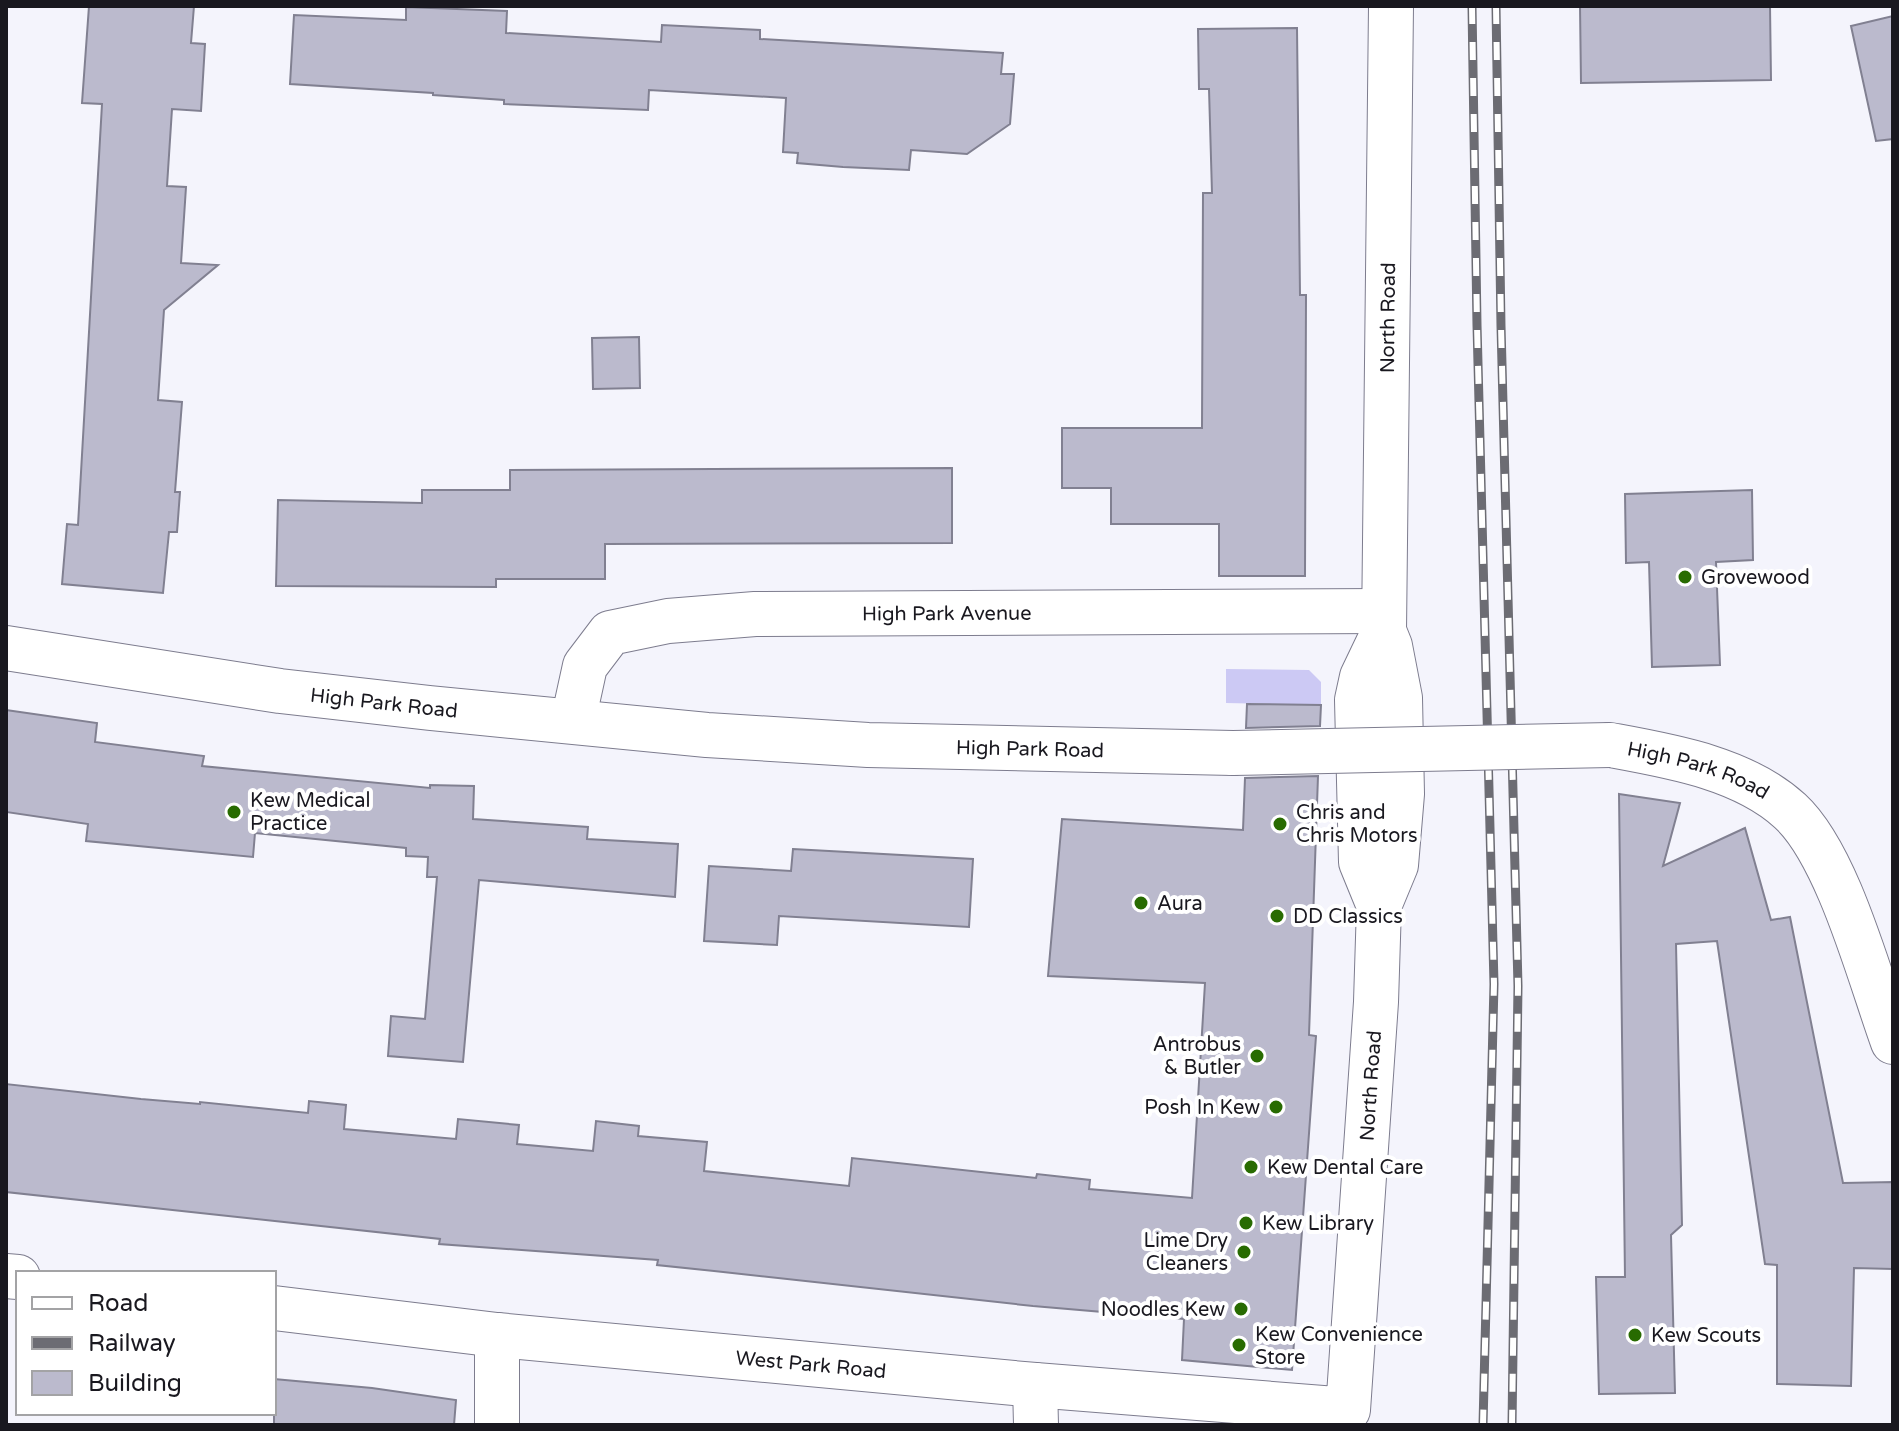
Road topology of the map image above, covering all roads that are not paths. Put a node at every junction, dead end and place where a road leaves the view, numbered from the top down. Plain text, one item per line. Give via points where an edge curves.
1 (1391, 6) edge
2 (1384, 621) junction
3 (6, 648) edge
4 (573, 721) junction
5 (1893, 1042) edge
6 (276, 1308) edge
7 (497, 1335) junction
8 (1035, 1405) edge
9 (1343, 1415) edge
10 (497, 1425) edge

1 - 2 street, North Road
2 - 4 street, High Park Avenue via 755,614 668,621 610,633 585,666
2 - 9 street, North Road via 1357,700 1361,862 1379,906
3 - 4 street, High Park Road via 280,691
4 - 5 street, High Park Road, bridge via 868,745 1233,753 1610,745 1677,757 1743,780 1789,810 1816,841
6 - 7 street, West Park Road
7 - 8 street, West Park Road
7 - 10 street
8 - 9 street, West Park Road

